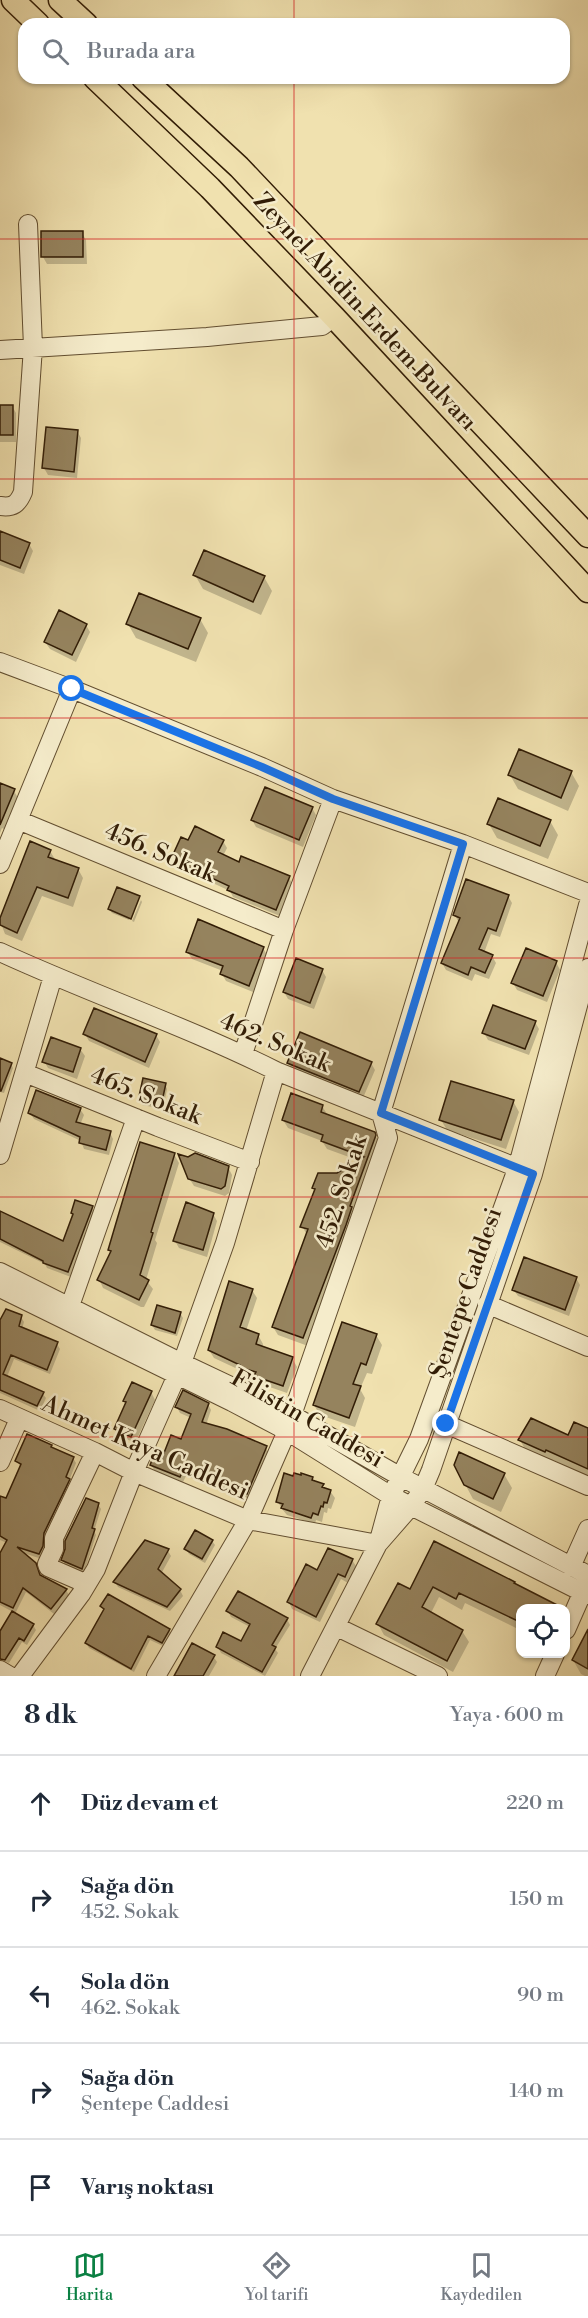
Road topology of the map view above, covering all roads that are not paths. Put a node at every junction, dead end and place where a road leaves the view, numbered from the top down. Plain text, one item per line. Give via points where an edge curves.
1 (13, 0) edge
2 (60, 0) edge
3 (32, 18) edge
4 (80, 18) edge
5 (101, 84) edge
6 (149, 84) edge
7 (28, 224) dead end
8 (334, 316) junction
9 (33, 346) junction
10 (0, 350) edge
11 (0, 506) edge
12 (588, 536) edge
13 (588, 591) edge
14 (0, 662) edge
15 (72, 689) junction
16 (333, 799) junction
17 (18, 820) junction
18 (463, 844) junction
19 (0, 864) edge
20 (588, 893) edge
21 (588, 905) edge
22 (284, 930) junction
23 (0, 952) edge
24 (588, 968) edge
25 (53, 976) junction
26 (243, 1054) junction
27 (276, 1071) junction
28 (25, 1072) junction
29 (381, 1113) junction
30 (136, 1118) junction
31 (0, 1155) edge
32 (250, 1162) junction
33 (525, 1171) junction
34 (0, 1285) edge
35 (487, 1304) junction
36 (70, 1306) junction
37 (588, 1347) edge
38 (179, 1369) junction
39 (0, 1409) edge
40 (19, 1419) junction
41 (290, 1423) junction
42 (446, 1424) junction
43 (96, 1452) junction
44 (0, 1462) edge
45 (134, 1473) junction
46 (401, 1477) junction
47 (588, 1486) edge
48 (423, 1489) junction
49 (391, 1496) junction
50 (412, 1505) junction
51 (248, 1520) junction
52 (588, 1529) edge
53 (378, 1544) junction
54 (571, 1567) junction
55 (87, 1584) junction
56 (587, 1585) edge
57 (570, 1621) edge
58 (336, 1627) junction
59 (553, 1658) edge
60 (0, 1670) edge
61 (10, 1676) edge
62 (20, 1676) edge
63 (156, 1676) edge
64 (310, 1676) edge
65 (438, 1676) edge
66 (544, 1676) edge

1 - 3 main road
2 - 4 main road
5 - 8 main road, Zeynel Abidin Erdem Bulvarı via 210,188
6 - 12 main road, Zeynel Abidin Erdem Bulvarı via 239,167
7 - 9 street
8 - 9 street via 322,326 207,337
8 - 13 main road, Zeynel Abidin Erdem Bulvarı
9 - 10 street
9 - 11 street via 23,492 16,504
14 - 15 street
15 - 16 street
15 - 17 street
16 - 18 street
16 - 22 street
17 - 19 street
17 - 22 street, 456. Sokak
18 - 20 street
18 - 29 street, 452. Sokak
21 - 33 street
22 - 26 street
23 - 25 street, 462. Sokak
24 - 33 street, Şentepe Caddesi
25 - 26 street, 462. Sokak
25 - 28 street
26 - 27 street, 462. Sokak
27 - 29 street, 462. Sokak
27 - 32 street
28 - 30 street, 465. Sokak
28 - 31 street
29 - 33 street, 462. Sokak
29 - 41 street, 452. Sokak via 388,1138
30 - 32 street, 465. Sokak
30 - 36 street
32 - 38 street
33 - 35 street, Şentepe Caddesi
33 - 46 street
34 - 36 street, Filistin Caddesi
34 - 38 street, Filistin Caddesi
35 - 37 street
35 - 42 street, Şentepe Caddesi
36 - 38 street, Filistin Caddesi
38 - 41 street, Filistin Caddesi
38 - 45 street
39 - 40 street, Ahmet Kaya Caddesi
40 - 43 street, Ahmet Kaya Caddesi
40 - 44 street
41 - 46 street, Filistin Caddesi
41 - 49 street, Filistin Caddesi
41 - 51 street, 452. Sokak
42 - 47 street
42 - 48 street, Şentepe Caddesi
43 - 45 street, Ahmet Kaya Caddesi
43 - 55 street via 54,1538 47,1564
45 - 51 street, Ahmet Kaya Caddesi
45 - 55 street
46 - 48 street, Filistin Caddesi
46 - 49 street
48 - 50 street, Şentepe Caddesi
48 - 54 street, Filistin Caddesi
49 - 50 street, Filistin Caddesi
49 - 53 street
50 - 53 street, Şentepe Caddesi
50 - 56 street, Filistin Caddesi
51 - 53 street, Ahmet Kaya Caddesi
51 - 63 street, 452. Sokak
52 - 54 street
53 - 58 street, Şentepe Caddesi
54 - 56 street, Filistin Caddesi
55 - 62 street
56 - 57 street
58 - 64 street, Şentepe Caddesi
58 - 65 street
59 - 66 street
60 - 61 street

